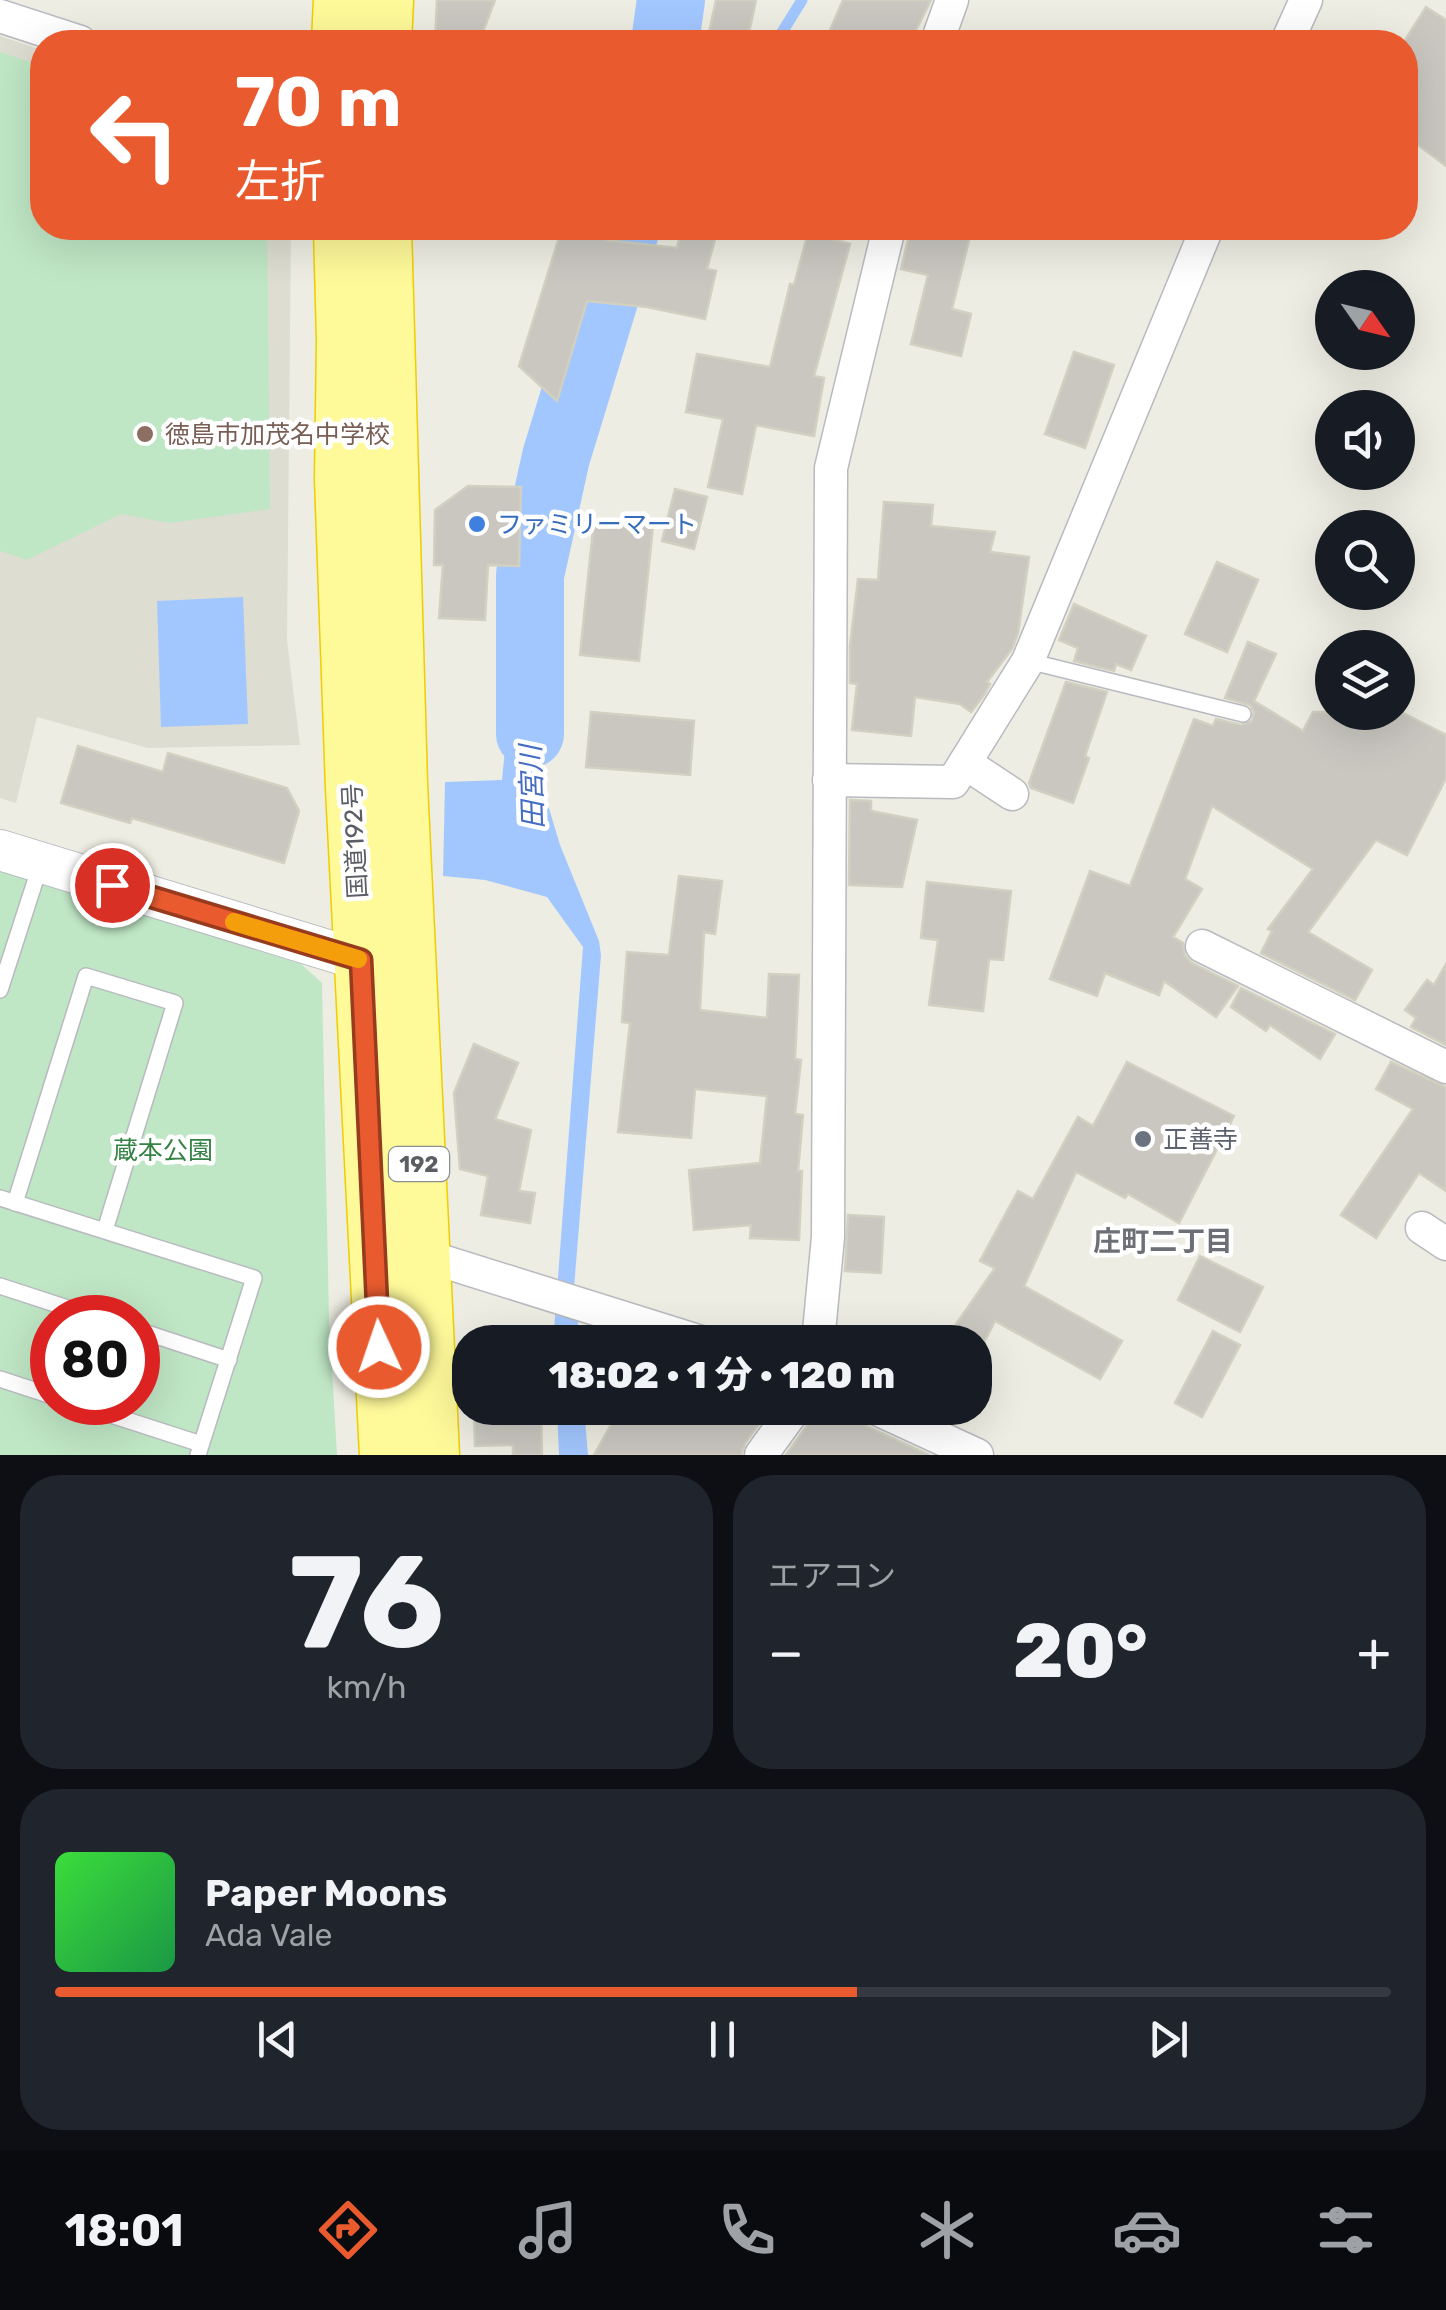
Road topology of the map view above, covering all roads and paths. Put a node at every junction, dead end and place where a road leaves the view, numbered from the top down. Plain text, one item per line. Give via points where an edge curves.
1 (340, 0) edge
2 (387, 0) edge
3 (952, 0) edge
4 (1306, 0) edge
5 (0, 16) edge
6 (43, 30) edge
7 (339, 30) edge
8 (386, 30) edge
9 (941, 30) edge
10 (1292, 30) edge
11 (340, 240) edge
12 (385, 240) edge
13 (886, 240) edge
14 (1202, 240) edge
15 (1028, 660) junction
16 (1243, 714) dead end
17 (965, 763) junction
18 (828, 780) junction
19 (376, 786) junction
20 (1012, 794) dead end
21 (0, 850) edge
22 (41, 863) junction
23 (1202, 946) dead end
24 (385, 968) junction
25 (0, 990) edge
26 (1446, 1067) edge
27 (8, 1200) edge
28 (105, 1230) junction
29 (423, 1255) junction
30 (0, 1286) edge
31 (30, 1296) edge
32 (646, 1325) edge
33 (820, 1325) edge
34 (160, 1337) edge
35 (228, 1360) junction
36 (0, 1380) edge
37 (30, 1389) edge
38 (133, 1425) edge
39 (782, 1425) edge
40 (912, 1425) edge
41 (200, 1450) edge
42 (386, 1455) edge
43 (433, 1455) edge
44 (761, 1455) edge
45 (977, 1455) edge

1 - 7 highway
2 - 8 highway
3 - 9 street
4 - 10 street
5 - 6 street
11 - 19 highway, 国道192号 / 192 via 341,479
12 - 19 highway, 国道192号 / 192
13 - 18 street via 831,468
14 - 15 street
15 - 16 lane
15 - 17 street
17 - 18 street via 953,782
17 - 20 street
18 - 33 street via 828,1237
19 - 24 highway, 国道192号 / 192
21 - 22 street
22 - 24 street
22 - 25 lane
23 - 26 street
24 - 29 highway, 国道192号 / 192
24 - 42 highway, 国道192号 / 192
27 - 28 lane
27 - 28 lane via 86,976 175,1003
28 - 35 lane via 254,1278
29 - 32 street
29 - 43 highway, 国道192号 / 192
30 - 31 lane
34 - 35 lane
35 - 41 lane
36 - 37 lane
38 - 41 lane
39 - 44 street
40 - 45 street

